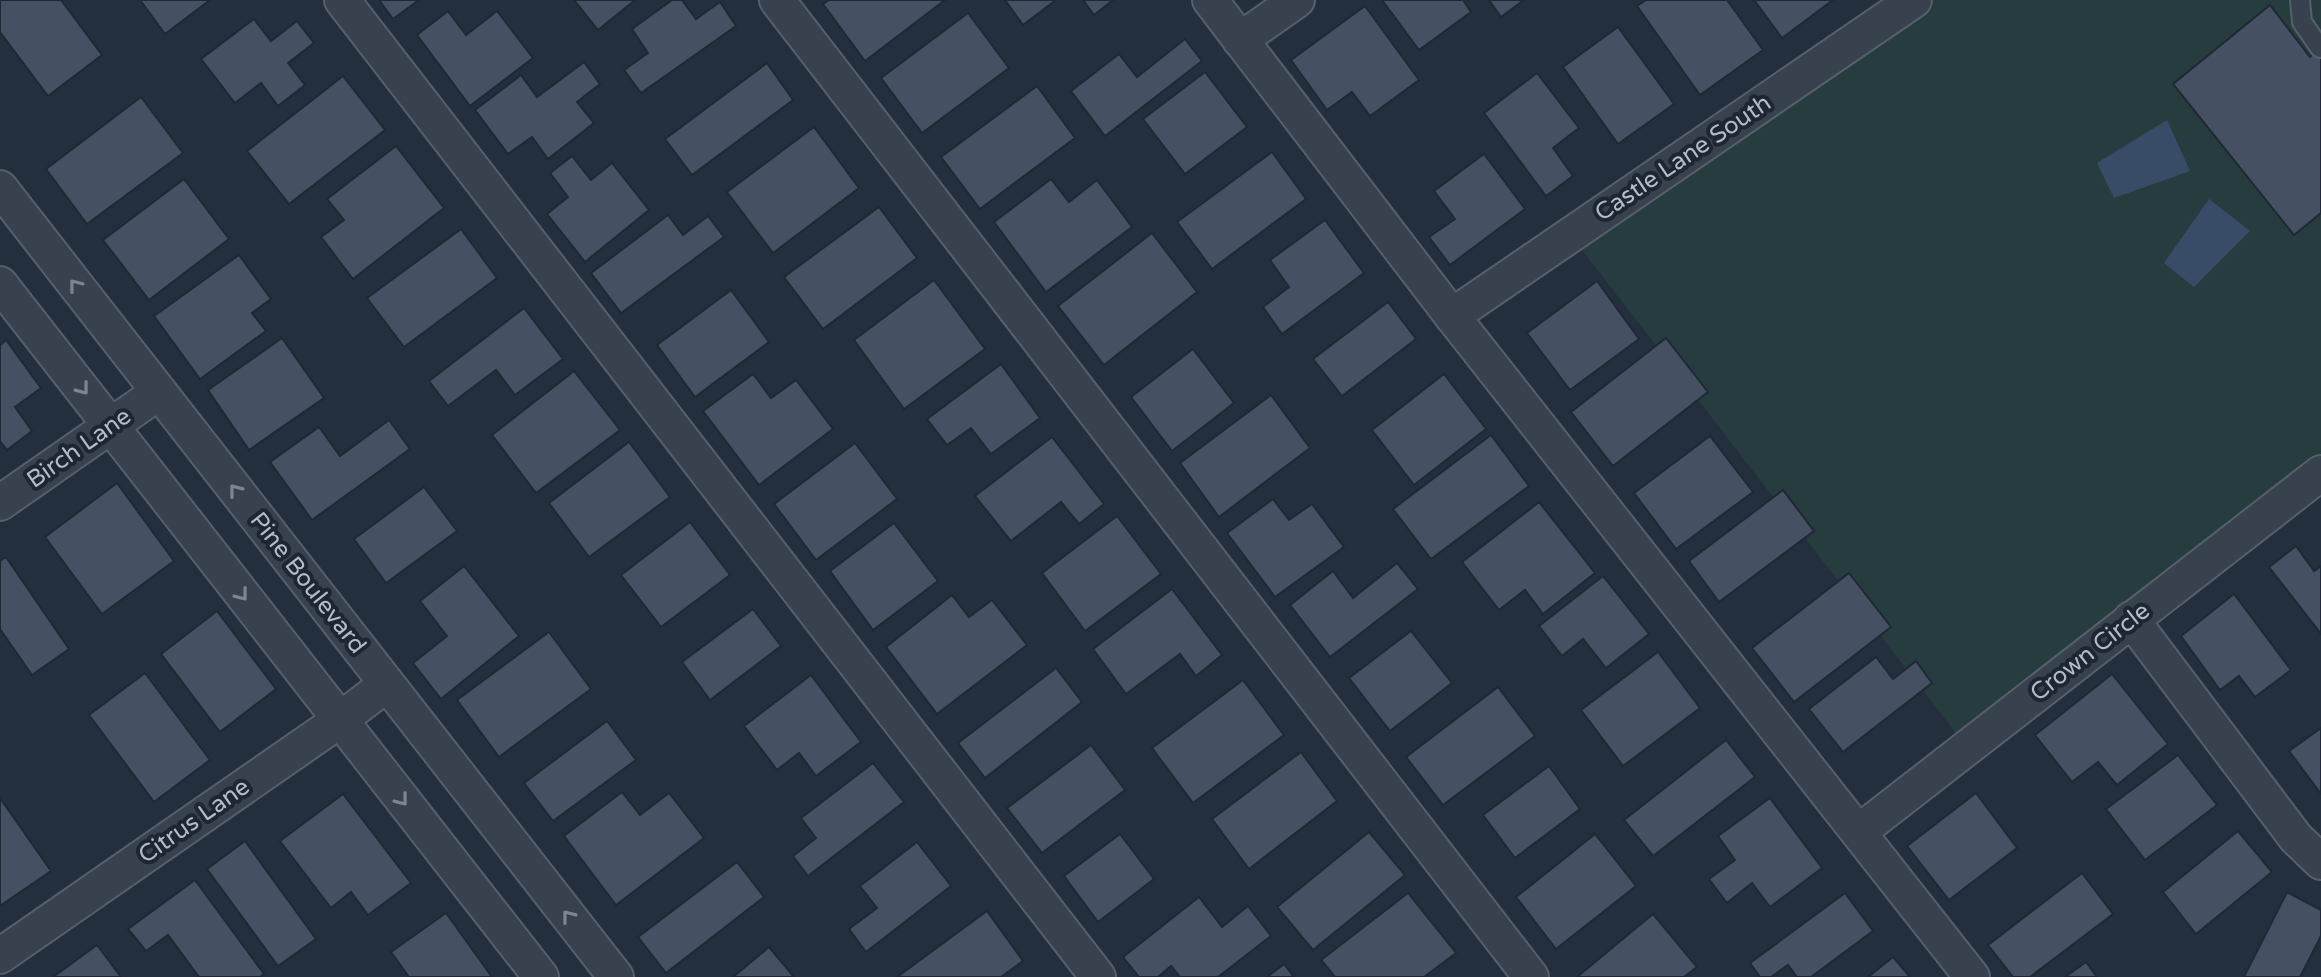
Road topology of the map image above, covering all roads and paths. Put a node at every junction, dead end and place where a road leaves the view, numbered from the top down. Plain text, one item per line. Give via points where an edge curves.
1 (342, 0) edge
2 (777, 0) edge
3 (1210, 0) edge
4 (1297, 0) edge
5 (1914, 0) edge
6 (2300, 0) edge
7 (1240, 40) junction
8 (2320, 48) edge
9 (0, 188) edge
10 (0, 284) edge
11 (1452, 316) junction
12 (159, 392) junction
13 (111, 426) junction
14 (2321, 473) edge
15 (0, 503) edge
16 (2131, 619) junction
17 (387, 684) junction
18 (340, 720) junction
19 (1860, 831) junction
20 (2321, 862) edge
21 (0, 956) edge
22 (541, 977) edge
23 (616, 977) edge
24 (1098, 977) edge
25 (1531, 977) edge
26 (1972, 977) edge

1 - 24 street
2 - 25 street
3 - 7 street
4 - 7 street
5 - 11 street, Castle Lane South
6 - 8 lane via 2302,22
7 - 11 street
12 -> 9 street, Pine Boulevard
10 -> 13 street
11 - 19 street
12 - 13 street, Birch Lane
17 -> 12 street, Pine Boulevard
13 - 15 street, Birch Lane
13 -> 18 street
14 - 16 street, Crown Circle
16 - 19 street, Crown Circle
16 - 20 street via 2296,838
17 - 18 street, Citrus Lane
23 -> 17 street, Pine Boulevard
18 - 21 street, Citrus Lane
18 -> 22 street
19 - 26 street

